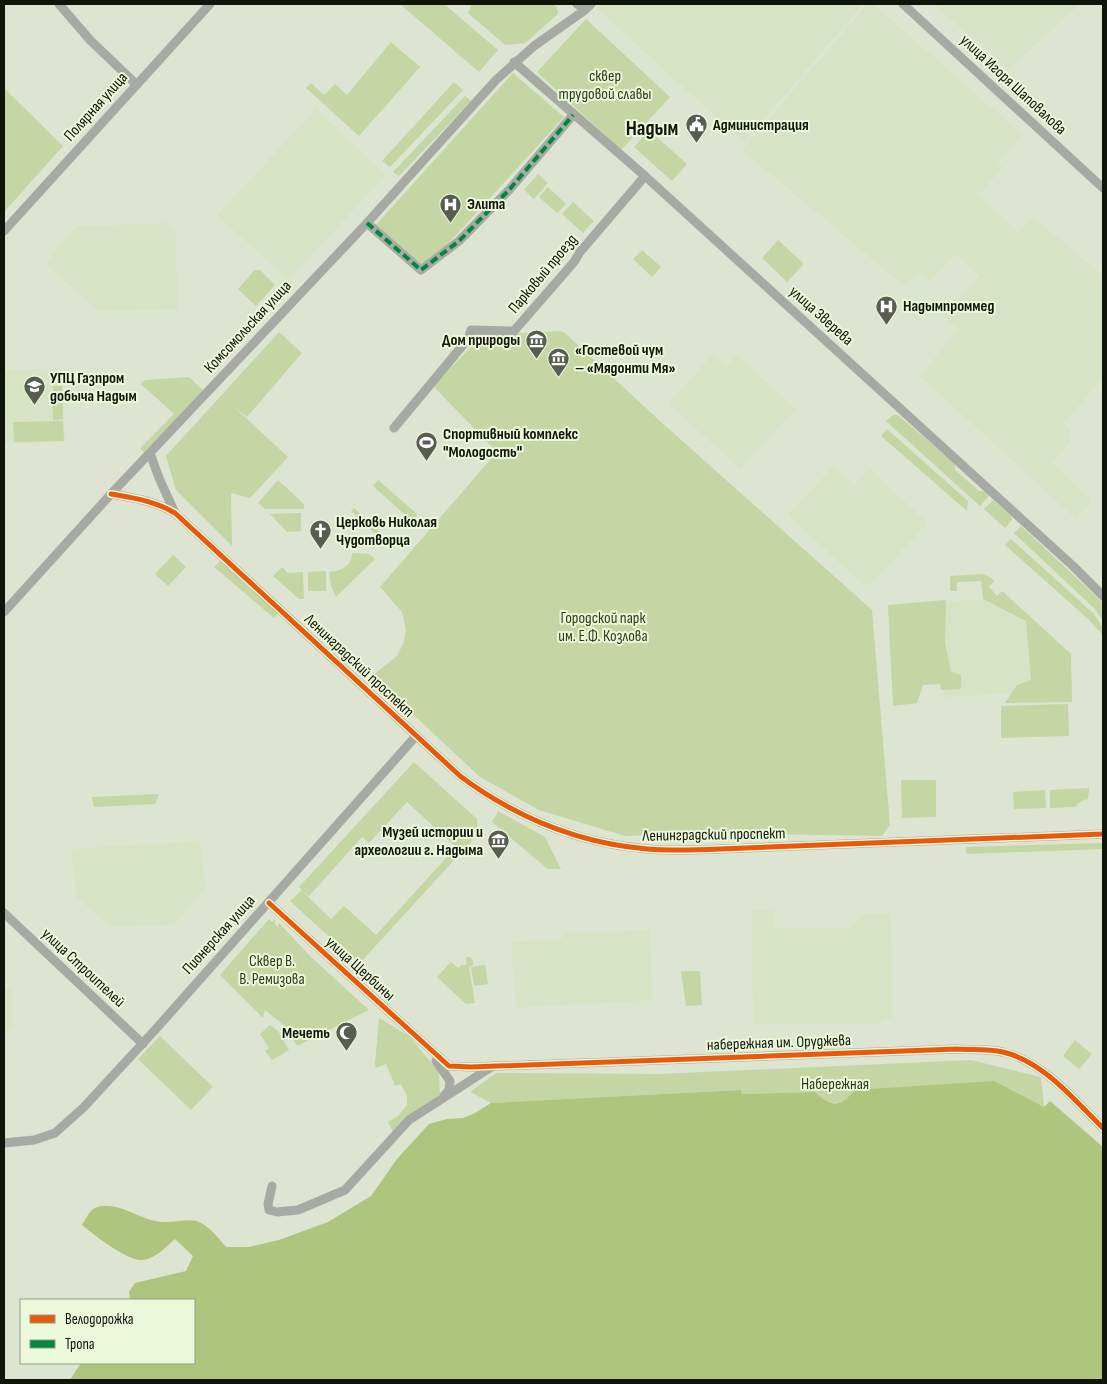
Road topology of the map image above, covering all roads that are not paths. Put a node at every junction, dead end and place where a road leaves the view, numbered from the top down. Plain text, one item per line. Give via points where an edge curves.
1 (59, 4) edge
2 (210, 4) edge
3 (577, 4) edge
4 (903, 4) edge
5 (588, 7) edge
6 (514, 62) junction
7 (136, 84) junction
8 (573, 115) junction
9 (645, 176) junction
10 (1103, 188) edge
11 (367, 222) junction
12 (4, 231) edge
13 (394, 428) dead end
14 (150, 453) junction
15 (111, 494) junction
16 (175, 513) junction
17 (1103, 596) edge
18 (4, 612) edge
19 (416, 736) junction
20 (1103, 834) edge
21 (269, 903) junction
22 (4, 913) edge
23 (143, 1044) junction
24 (434, 1054) junction
25 (493, 1066) junction
26 (470, 1067) junction
27 (456, 1090) junction
28 (444, 1097) junction
29 (1103, 1128) edge
30 (4, 1143) edge
31 (272, 1186) dead end

1 - 7 street via 90,40
2 - 7 street, Полярная улица
3 - 5 street
4 - 10 street, улица Игоря Шаповалова
5 - 6 street, Комсомольская улица
6 - 8 street, улица Зверева
6 - 11 street, Комсомольская улица
7 - 12 street, Полярная улица
8 - 9 street, улица Зверева
8 - 11 street via 509,190 459,241 421,270
9 - 13 street, Парковый проезд via 514,331 471,330 468,339
9 - 17 street, улица Зверева
11 - 14 street, Комсомольская улица
14 - 15 street, Комсомольская улица
14 - 16 street
15 - 16 street via 151,502
15 - 18 street, Комсомольская улица
16 - 19 street, Ленинградский проспект
19 - 20 street, Ленинградский проспект via 475,787 527,817 576,836 628,847 720,849
19 - 21 street, Пионерская улица
21 - 23 street, Пионерская улица
21 - 24 street, улица Щербины
22 - 23 street, улица Строителей
23 - 30 street, Пионерская улица via 55,1133 34,1140
24 - 26 street, набережная им. Оруджева via 449,1066
24 - 28 street via 450,1081
25 - 26 street, набережная им. Оруджева
25 - 27 street
25 - 29 street, набережная им. Оруджева via 992,1050 1035,1067
26 - 27 street
27 - 28 street
28 - 31 street via 409,1120 345,1190 298,1210 277,1212 269,1210

